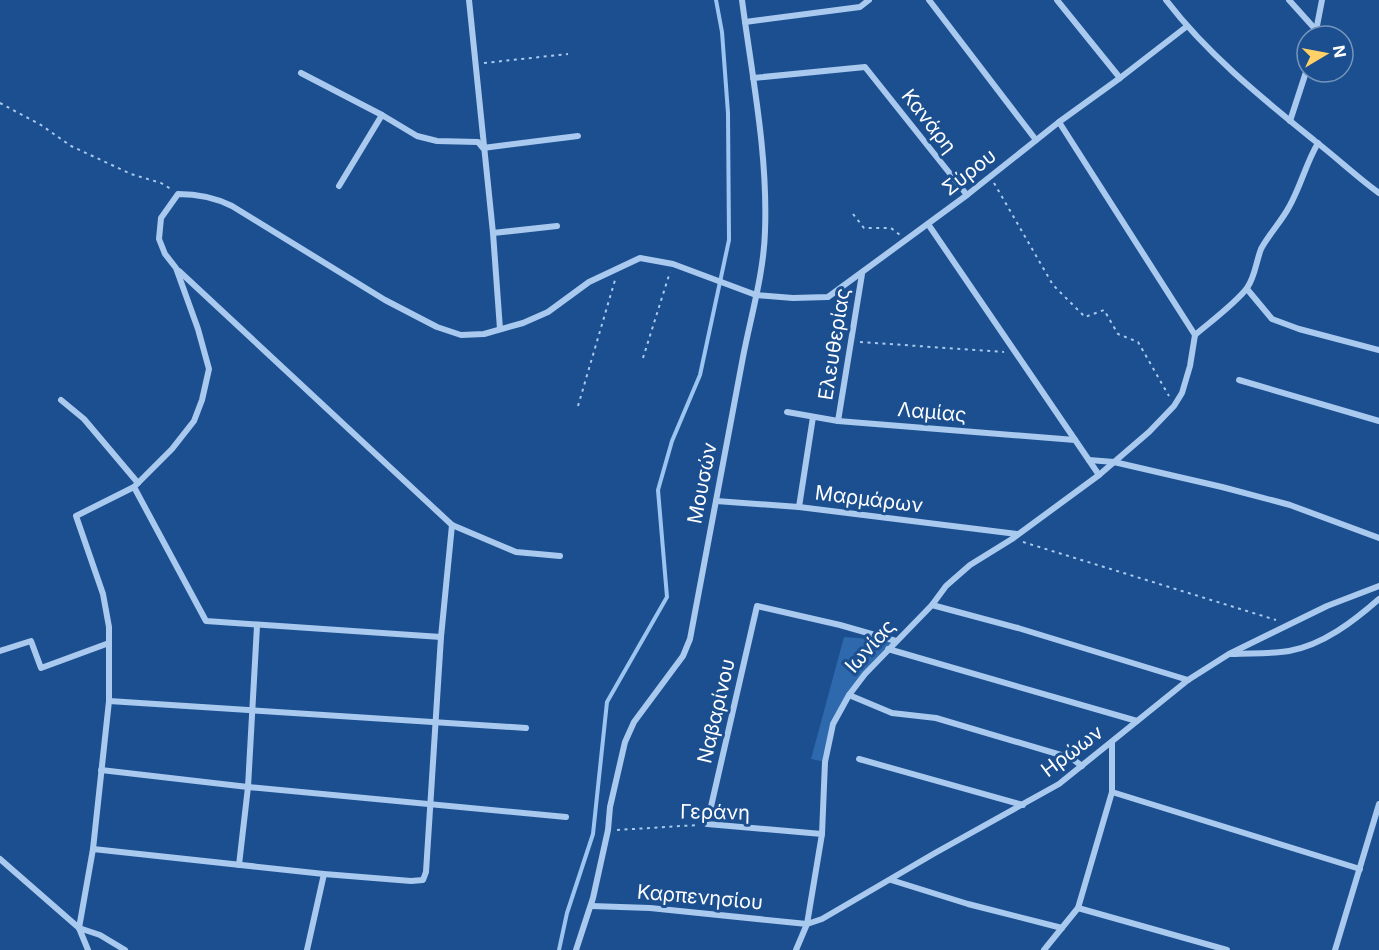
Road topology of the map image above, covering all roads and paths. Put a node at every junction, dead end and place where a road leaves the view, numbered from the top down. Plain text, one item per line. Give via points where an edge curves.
1 (469, 0) edge
2 (742, 0) edge
3 (868, 0) edge
4 (929, 0) edge
5 (1057, 0) edge
6 (1166, 0) edge
7 (1289, 0) edge
8 (1322, 0) edge
9 (745, 22) junction
10 (1308, 24) edge
11 (1317, 24) edge
12 (1186, 27) junction
13 (568, 54) dead end
14 (475, 63) junction
15 (301, 73) dead end
16 (753, 78) junction
17 (1120, 78) junction
18 (1302, 84) edge
19 (0, 103) edge
20 (382, 115) junction
21 (1290, 121) junction
22 (1059, 122) junction
23 (578, 136) dead end
24 (1036, 140) junction
25 (1318, 143) junction
26 (483, 148) junction
27 (990, 176) junction
28 (339, 186) dead end
29 (1379, 193) edge
30 (178, 194) junction
31 (967, 195) junction
32 (853, 214) dead end
33 (928, 224) junction
34 (557, 226) dead end
35 (493, 233) junction
36 (906, 240) junction
37 (673, 264) junction
38 (176, 268) junction
39 (618, 269) junction
40 (862, 273) junction
41 (1246, 289) junction
42 (756, 295) junction
43 (500, 329) junction
44 (1195, 335) junction
45 (851, 341) junction
46 (1379, 350) edge
47 (1015, 353) junction
48 (643, 358) dead end
49 (1239, 380) dead end
50 (61, 400) dead end
51 (578, 406) dead end
52 (1174, 406) junction
53 (787, 412) dead end
54 (813, 417) junction
55 (838, 421) junction
56 (1379, 421) edge
57 (1075, 440) junction
58 (1089, 460) junction
59 (1114, 462) junction
60 (1099, 475) junction
61 (136, 485) junction
62 (716, 501) junction
63 (799, 507) junction
64 (452, 525) junction
65 (1015, 537) junction
66 (1379, 538) edge
67 (560, 556) dead end
68 (1379, 586) edge
69 (1379, 599) edge
70 (932, 605) junction
71 (1287, 624) junction
72 (257, 626) junction
73 (441, 637) junction
74 (896, 640) junction
75 (109, 643) junction
76 (888, 649) junction
77 (0, 651) edge
78 (1229, 654) junction
79 (1188, 680) junction
80 (849, 695) junction
81 (109, 701) junction
82 (253, 711) junction
83 (1137, 721) junction
84 (435, 722) junction
85 (526, 728) dead end
86 (1112, 742) junction
87 (859, 759) dead end
88 (1082, 766) junction
89 (101, 770) junction
90 (248, 787) junction
91 (1112, 792) junction
92 (431, 804) junction
93 (1379, 804) edge
94 (1023, 805) junction
95 (566, 817) dead end
96 (707, 824) junction
97 (608, 830) junction
98 (822, 834) junction
99 (93, 849) junction
100 (0, 859) edge
101 (239, 865) junction
102 (1360, 869) junction
103 (324, 874) junction
104 (891, 880) junction
105 (591, 906) junction
106 (1078, 908) junction
107 (807, 924) junction
108 (79, 928) junction
109 (1062, 928) junction
110 (88, 950) edge
111 (125, 950) edge
112 (307, 950) edge
113 (576, 950) edge
114 (796, 950) edge
115 (1044, 950) edge
116 (1226, 950) edge
117 (1335, 950) edge

1 - 14 street
2 - 9 street, Μουσών
3 - 9 street via 860,7
4 - 24 street
5 - 17 street
6 - 12 street
7 - 10 street
8 - 11 street
9 - 16 street, Μουσών
12 - 17 street, Σύρου
12 - 21 street
13 - 14 path
14 - 26 street
15 - 20 street
16 - 31 street, Κανάρη via 865,67
16 - 42 street, Μουσών via 765,178 765,222
17 - 22 street, Σύρου
18 - 21 street
19 - 30 path via 71,146 131,174 161,183
20 - 26 street via 417,136 437,141 478,142
20 - 28 street
21 - 25 street
22 - 24 street, Σύρου
22 - 44 street
23 - 26 street
24 - 27 street, Σύρου
25 - 29 street
25 - 41 street via 1289,208 1256,261
26 - 35 street
27 - 31 street, Σύρου
27 - 52 path via 1053,285 1085,317 1104,310 1118,334 1138,342
30 - 38 street via 161,218 159,230 165,254
30 - 43 street, Σύρου via 193,194 232,206 385,300 437,327 468,335
31 - 33 street, Σύρου
32 - 36 path via 864,228 891,228
33 - 36 street, Σύρου
33 - 47 street
34 - 35 street
35 - 43 street
36 - 40 street, Σύρου
37 - 39 street, Σύρου via 640,258
37 - 42 street, Σύρου
37 - 48 path
38 - 61 street via 209,369 194,421
38 - 64 street
39 - 43 street, Σύρου via 589,282 548,312
39 - 51 path
40 - 42 street, Σύρου via 828,297
40 - 45 street, Ελευθερίας
41 - 44 street
41 - 46 street via 1272,319
42 - 62 street, Μουσών
44 - 52 street, Ιωνίας via 1190,366
45 - 47 path
45 - 55 street, Ελευθερίας
47 - 57 street
49 - 56 street
50 - 61 street via 84,419
52 - 59 street, Ιωνίας
53 - 54 street, Λαμίας
54 - 55 street, Λαμίας
54 - 63 street
55 - 57 street, Λαμίας
57 - 58 street
58 - 59 street
58 - 60 street
59 - 60 street, Ιωνίας
59 - 66 street via 1290,505
60 - 65 street, Ιωνίας
61 - 72 street via 206,621
61 - 75 street via 76,516 103,594
62 - 63 street, Μαρμάρων
62 - 97 street, Μουσών via 687,649 634,722 625,742
63 - 65 street, Μαρμάρων
64 - 67 street via 516,552
64 - 73 street
65 - 70 street, Ιωνίας via 970,565
65 - 71 path
68 - 71 street, Ηρώων
69 - 78 street via 1361,616 1317,641 1291,650
70 - 74 street, Ιωνίας
70 - 79 street
71 - 78 street, Ηρώων
72 - 73 street
72 - 82 street
73 - 84 street
74 - 76 street, Ιωνίας
74 - 96 street, Ναβαρίνου via 757,606
75 - 77 street via 41,668 31,641
75 - 81 street
76 - 80 street, Ιωνίας
76 - 83 street
78 - 79 street, Ηρώων
79 - 83 street, Ηρώων
80 - 88 street via 892,713 936,718 1071,758
80 - 98 street, Ιωνίας via 833,724 825,762
81 - 82 street
81 - 89 street
82 - 84 street
82 - 90 street
83 - 86 street, Ηρώων
84 - 85 street
84 - 92 street
86 - 88 street, Ηρώων
86 - 91 street
87 - 94 street
88 - 94 street, Ηρώων
89 - 90 street
89 - 99 street
90 - 92 street
90 - 101 street
91 - 102 street
91 - 106 street
92 - 95 street
92 - 103 street via 423,880
93 - 102 street
94 - 104 street, Ηρώων
96 - 97 path, Γεράνη
96 - 98 street, Γεράνη
97 - 105 street, Μουσών
98 - 107 street, Ιωνίας
99 - 101 street
99 - 108 street
100 - 108 street
101 - 103 street
102 - 117 street
103 - 112 street
104 - 107 street, Ηρώων via 822,920
104 - 109 street
105 - 107 street, Καρπενησίου
105 - 113 street, Μουσών
106 - 109 street
106 - 116 street
107 - 114 street
108 - 110 street
108 - 111 street via 100,934
109 - 115 street

